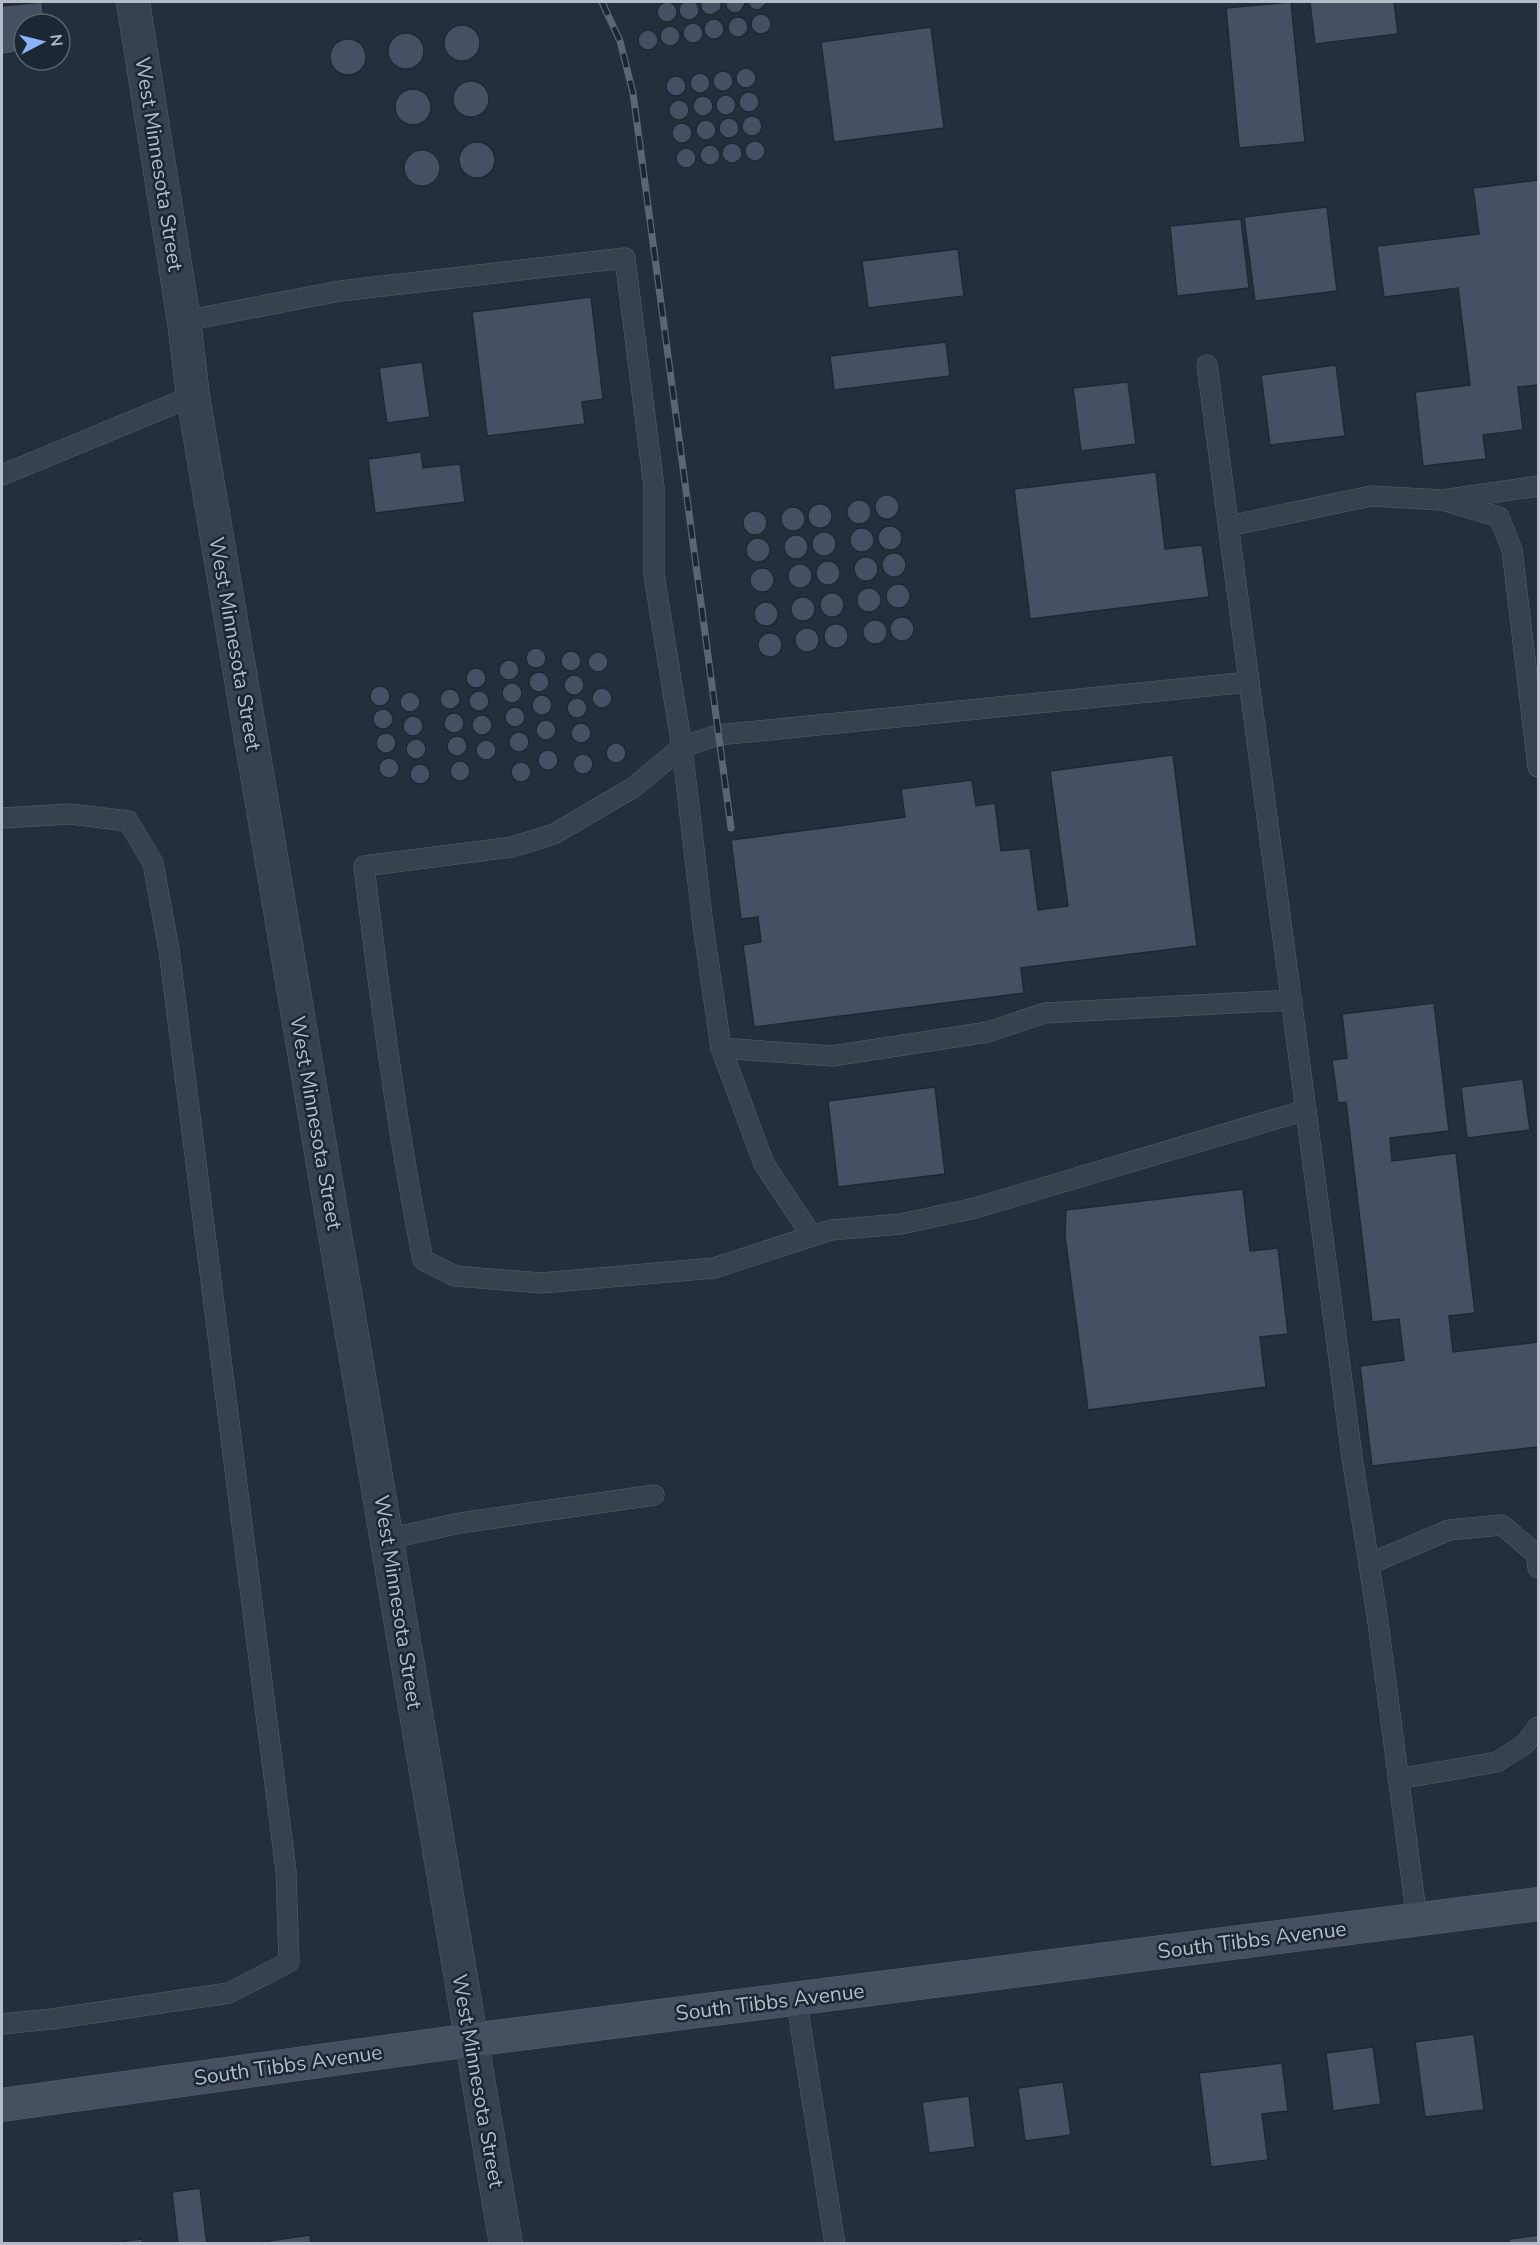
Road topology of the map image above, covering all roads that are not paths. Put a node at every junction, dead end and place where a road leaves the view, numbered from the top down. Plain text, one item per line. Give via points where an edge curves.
1 (133, 2) edge
2 (184, 321) junction
3 (1207, 365) dead end
4 (193, 396) junction
5 (2, 475) edge
6 (1539, 486) edge
7 (1442, 500) junction
8 (1229, 526) junction
9 (1249, 682) junction
10 (682, 747) junction
11 (1539, 767) edge
12 (2, 818) edge
13 (1292, 1000) junction
14 (722, 1048) junction
15 (1306, 1110) junction
16 (812, 1236) junction
17 (654, 1495) dead end
18 (387, 1539) junction
19 (1369, 1564) junction
20 (1539, 1568) edge
21 (1539, 1727) edge
22 (1398, 1779) junction
23 (1539, 1904) edge
24 (1417, 1919) junction
25 (796, 1998) junction
26 (2, 2024) edge
27 (471, 2040) junction
28 (2, 2105) edge
29 (506, 2244) edge
30 (835, 2244) edge

1 - 2 street, West Minnesota Street
2 - 4 street, West Minnesota Street
2 - 10 lane via 339,291 625,258 654,487 654,575
3 - 8 lane
4 - 5 lane
4 - 18 street, West Minnesota Street
6 - 7 lane
7 - 8 lane via 1371,496
7 - 11 lane via 1499,517 1512,550
8 - 9 lane
9 - 10 lane via 730,734
9 - 13 lane
10 - 14 lane
10 - 16 lane via 634,787 554,834 512,847 364,866 403,1157 423,1260 455,1276 541,1283 714,1268
12 - 26 lane via 70,814 128,821 153,863 170,950 282,1837 289,1962 229,1993
13 - 14 lane via 1046,1013 988,1032 832,1056
13 - 15 lane
14 - 16 lane via 764,1164
15 - 16 lane via 975,1208 902,1224 831,1230
15 - 19 lane
17 - 18 lane via 460,1523
18 - 27 street, West Minnesota Street
19 - 20 lane via 1449,1530 1502,1525 1536,1554
19 - 22 lane
21 - 22 lane via 1525,1744 1497,1762
22 - 24 lane
23 - 24 main road, South Tibbs Avenue
24 - 25 main road, South Tibbs Avenue
25 - 27 main road, South Tibbs Avenue
25 - 30 lane
27 - 28 main road, South Tibbs Avenue
27 - 29 street, West Minnesota Street

